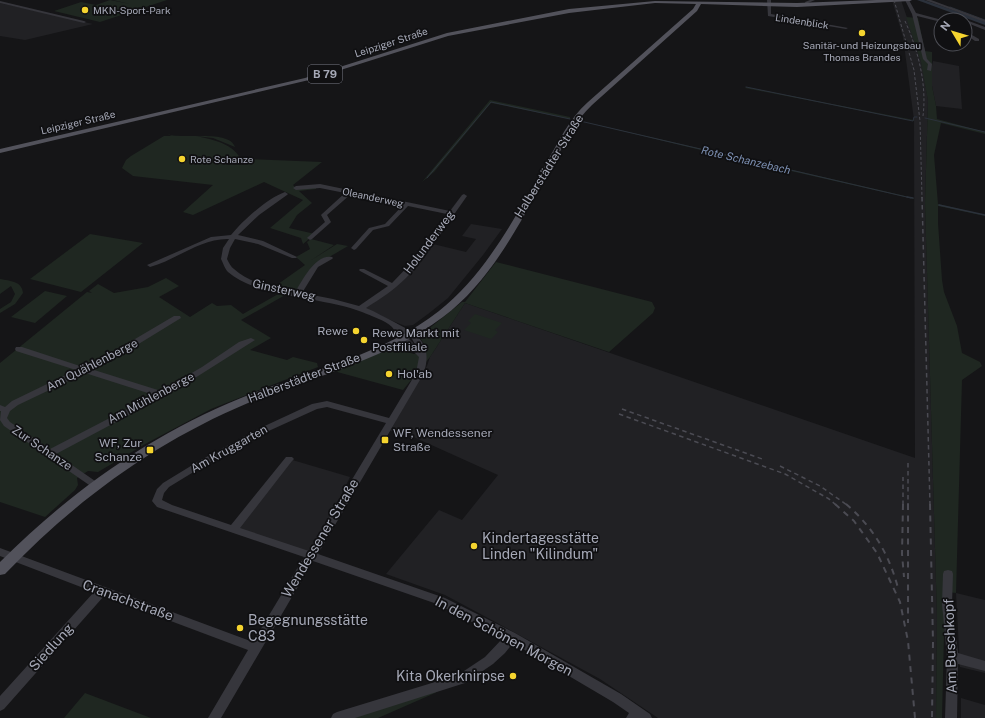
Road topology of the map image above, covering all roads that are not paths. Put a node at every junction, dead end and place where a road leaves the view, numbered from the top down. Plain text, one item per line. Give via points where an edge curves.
1 (813, 0) edge
2 (906, 0) edge
3 (910, 0) edge
4 (927, 0) edge
5 (700, 1) edge
6 (878, 1) edge
7 (0, 2) edge
8 (768, 2) edge
9 (807, 5) junction
10 (914, 14) junction
11 (933, 19) edge
12 (985, 21) edge
13 (84, 22) dead end
14 (973, 24) edge
15 (846, 28) dead end
16 (985, 29) edge
17 (985, 33) edge
18 (975, 38) edge
19 (929, 70) dead end
20 (0, 151) edge
21 (296, 188) dead end
22 (350, 192) junction
23 (285, 194) dead end
24 (464, 196) dead end
25 (407, 204) junction
26 (450, 213) junction
27 (232, 237) junction
28 (310, 238) dead end
29 (354, 248) dead end
30 (294, 257) dead end
31 (330, 258) dead end
32 (150, 265) dead end
33 (362, 270) dead end
34 (393, 286) junction
35 (298, 293) junction
36 (361, 308) junction
37 (177, 318) dead end
38 (407, 336) junction
39 (251, 340) dead end
40 (385, 346) junction
41 (19, 349) dead end
42 (415, 349) junction
43 (424, 357) junction
44 (85, 370) junction
45 (161, 394) junction
46 (3, 409) edge
47 (390, 421) junction
48 (50, 453) junction
49 (289, 459) dead end
50 (95, 485) junction
51 (233, 529) junction
52 (6, 555) edge
53 (310, 556) junction
54 (0, 570) edge
55 (948, 574) dead end
56 (102, 590) junction
57 (510, 636) junction
58 (255, 648) junction
59 (953, 657) junction
60 (985, 666) edge
61 (0, 705) edge
62 (638, 716) edge
63 (214, 718) edge
64 (337, 718) edge
65 (951, 718) edge

1 - 9 street via 806,3
2 - 3 main road, B 79
2 - 6 main road, B 79
2 - 10 street
4 - 12 street
5 - 8 main road, B 79
5 - 20 main road, Leipziger Straße / B 79 via 647,2 580,9 459,32 314,77
5 - 38 main road, Halberstädter Straße via 698,7 580,114 483,271 452,305
6 - 9 main road, B 79
7 - 13 street
8 - 9 main road, B 79
8 - 15 street, Lindenblick via 769,15
10 - 11 street
10 - 19 street via 925,59 930,64
14 - 16 street
17 - 18 street
21 - 22 street, Oleanderweg via 316,185
22 - 25 street, Oleanderweg
22 - 28 street via 324,215 328,222
23 - 27 street, Ginsterweg
24 - 26 street, Holunderweg
25 - 26 street, Oleanderweg
25 - 29 street via 387,225 371,230
26 - 34 street, Holunderweg via 420,257
27 - 30 street via 258,240
27 - 32 street via 208,240
27 - 35 street, Ginsterweg via 224,259 233,275 255,285
31 - 35 street via 312,269
33 - 34 street
34 - 36 street, Holunderweg
35 - 36 street, Ginsterweg
36 - 38 street, Ginsterweg via 394,325
37 - 44 street, Am Quählenberge
38 - 40 main road, Halberstädter Straße
38 - 42 street
38 - 43 street via 421,346
39 - 45 street, Am Mühlenberge
40 - 42 street
40 - 50 main road, Halberstädter Straße via 218,412 149,449
41 - 44 street
42 - 43 street
43 - 47 street, Wendessener Straße via 420,373
44 - 45 street
44 - 46 street, Am Quählenberge
45 - 48 street, Am Mühlenberge
46 - 48 street, Zur Schanze via 3,418 7,424
47 - 51 street, Am Kruggarten via 327,404 315,406 220,452 172,481 158,495 157,501 163,506
47 - 53 street, Wendessener Straße
48 - 50 street, Zur Schanze
49 - 51 street
50 - 52 main road, Halberstädter Straße
51 - 53 street, Am Kruggarten
52 - 54 main road, Halberstädter Straße
52 - 56 street, Cranachstraße
53 - 57 street, In den Schönen Morgen via 441,601
53 - 58 street, Wendessener Straße
55 - 59 street, Am Buschkopf via 947,604
56 - 58 street, Cranachstraße
56 - 61 street, Siedlung
57 - 62 street, In den Schönen Morgen
57 - 64 street via 501,650 480,669 461,679 446,686
58 - 63 street, Wendessener Straße
59 - 60 street
59 - 65 street, Am Buschkopf

